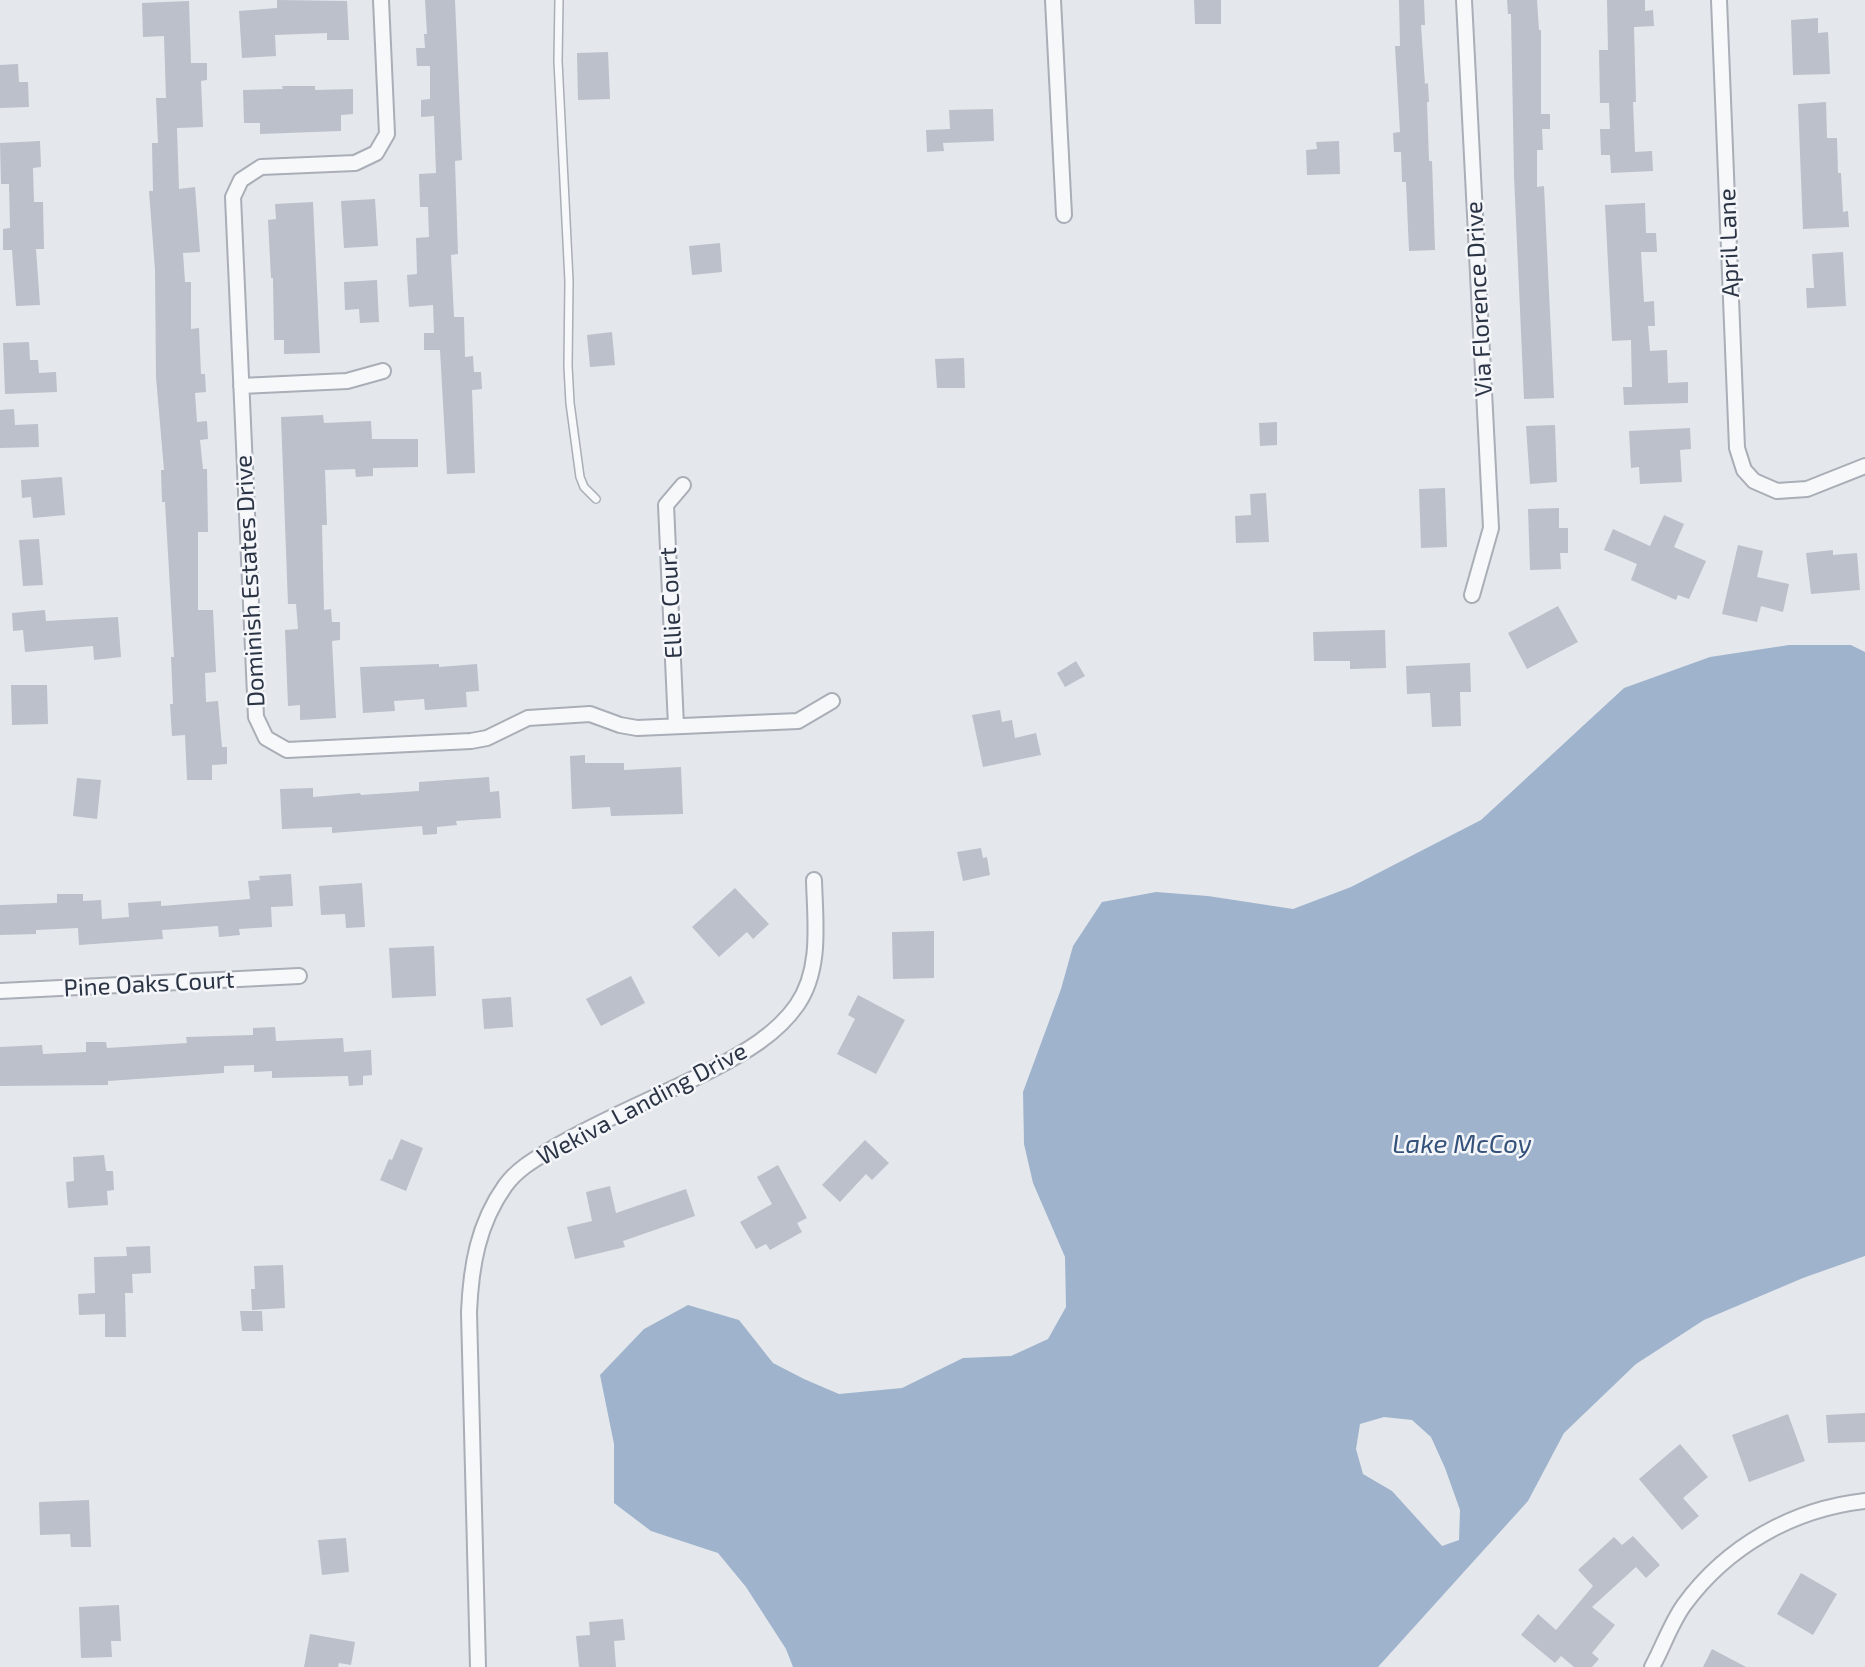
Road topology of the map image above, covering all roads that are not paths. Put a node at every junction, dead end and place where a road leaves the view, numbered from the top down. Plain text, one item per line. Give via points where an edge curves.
1 (381, 0) edge
2 (559, 0) edge
3 (1053, 0) edge
4 (1464, 0) edge
5 (1719, 0) edge
6 (1064, 215) dead end
7 (383, 371) dead end
8 (241, 386) junction
9 (1865, 466) edge
10 (683, 485) dead end
11 (596, 499) dead end
12 (1472, 595) dead end
13 (832, 701) dead end
14 (676, 726) junction
15 (814, 880) dead end
16 (299, 976) dead end
17 (0, 991) edge
18 (1865, 1501) edge
19 (478, 1667) edge
20 (1652, 1667) edge

1 - 8 street, Dominish Estates Drive via 387,134 376,153 355,163 261,167 241,180 233,197
2 - 11 lane via 570,403 580,477
3 - 6 street
4 - 12 street, Via Florence Drive via 1491,528
5 - 9 street, April Lane via 1737,448 1744,470 1754,481 1777,491 1807,489
7 - 8 street via 347,381
8 - 14 street, Dominish Estates Drive via 256,717 266,738 287,750 471,741 528,718 590,714 637,728
10 - 14 street, Ellie Court via 666,505
13 - 14 street, Dominish Estates Drive via 798,721
15 - 19 street, Wekiva Landing Drive via 813,968 798,1004 775,1030 739,1056 583,1131 523,1167 505,1185 484,1224 472,1262 469,1312
16 - 17 street, Pine Oaks Court
18 - 20 street via 1801,1514 1760,1535 1710,1572 1682,1607

